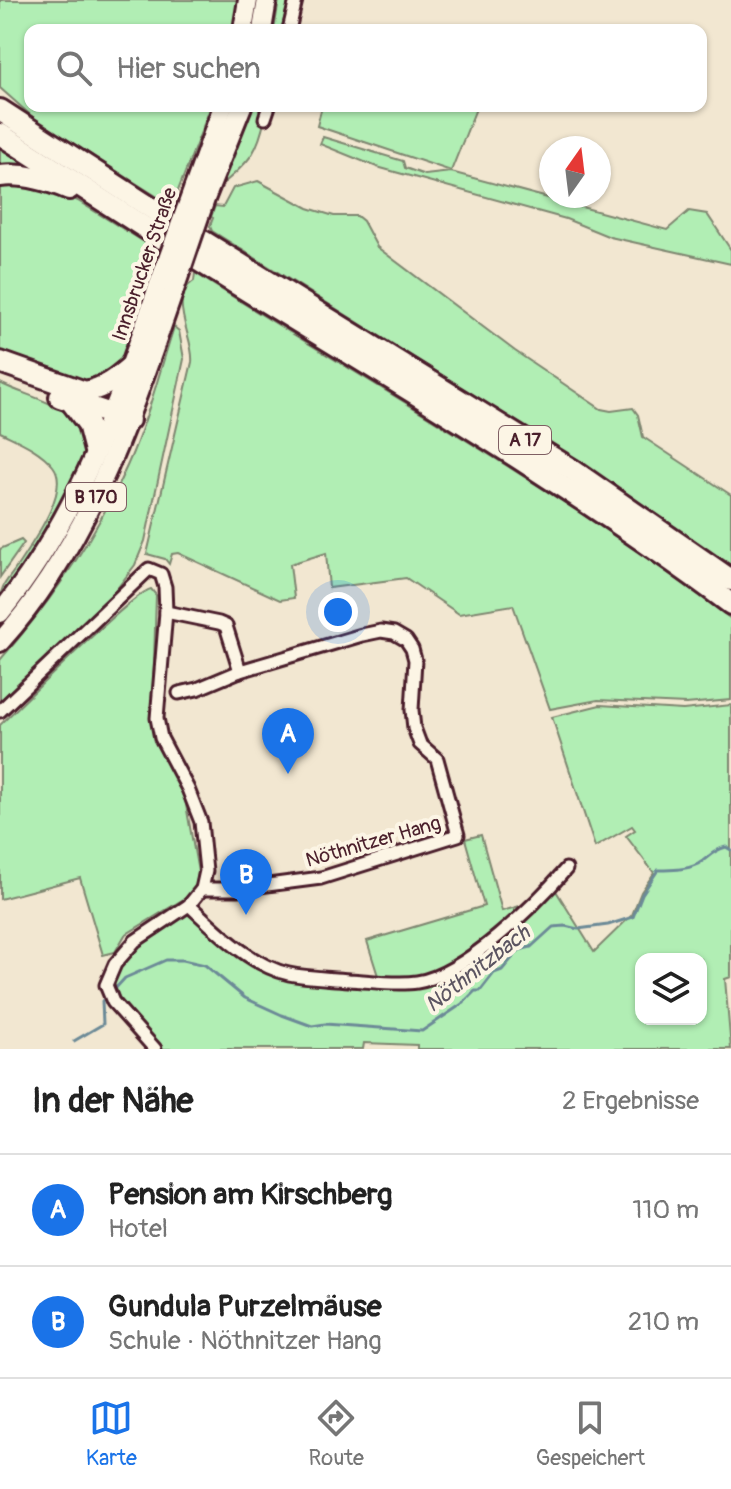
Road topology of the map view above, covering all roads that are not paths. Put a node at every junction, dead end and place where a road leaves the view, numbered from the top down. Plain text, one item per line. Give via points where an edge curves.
1 (248, 0) edge
2 (267, 0) edge
3 (296, 0) edge
4 (244, 24) edge
5 (263, 24) edge
6 (290, 24) edge
7 (0, 95) edge
8 (0, 110) edge
9 (221, 112) edge
10 (239, 112) edge
11 (26, 129) junction
12 (0, 134) edge
13 (0, 176) edge
14 (199, 194) junction
15 (110, 206) junction
16 (166, 289) junction
17 (0, 362) edge
18 (132, 365) junction
19 (0, 375) edge
20 (78, 396) junction
21 (122, 411) junction
22 (99, 443) junction
23 (731, 580) edge
24 (731, 604) edge
25 (166, 612) junction
26 (0, 613) edge
27 (0, 642) edge
28 (240, 671) junction
29 (179, 693) dead end
30 (0, 711) edge
31 (566, 869) dead end
32 (202, 889) junction
33 (189, 905) junction
34 (155, 1049) edge

1 - 4 main road
2 - 5 main road
3 - 6 street
7 - 11 highway
8 - 11 highway
9 - 14 main road, Innsbrucker Straße / B 170
10 - 14 main road, Innsbrucker Straße / B 170
11 - 15 highway via 165,228
12 - 15 highway
13 - 15 highway via 43,180
14 - 16 main road, Innsbrucker Straße / B 170, bridge
16 - 18 main road, Innsbrucker Straße / B 170
16 - 21 main road, B 170
17 - 20 highway
18 - 20 highway via 114,381
18 - 21 main road, Innsbrucker Straße / B 170
19 - 20 highway
20 - 21 highway
20 - 22 highway
21 - 22 main road, Innsbrucker Straße / B 170
21 - 27 main road, B 170 via 108,472 84,523
22 - 26 main road, B 170 via 48,545
23 - 24 highway, A 17 via 571,469 200,250 554,481
25 - 28 street via 226,626
25 - 30 street via 161,574 149,569
25 - 32 street via 157,718 161,738 201,822 206,871
28 - 29 street, Nöthnitzer Hang
28 - 32 street, Nöthnitzer Hang via 381,631 406,640 415,660 414,728 420,744 437,759 458,835 321,878
31 - 33 street via 464,962 418,981 336,979 278,970 218,932
32 - 33 street
33 - 34 street via 135,941 115,964 106,985 113,1002

